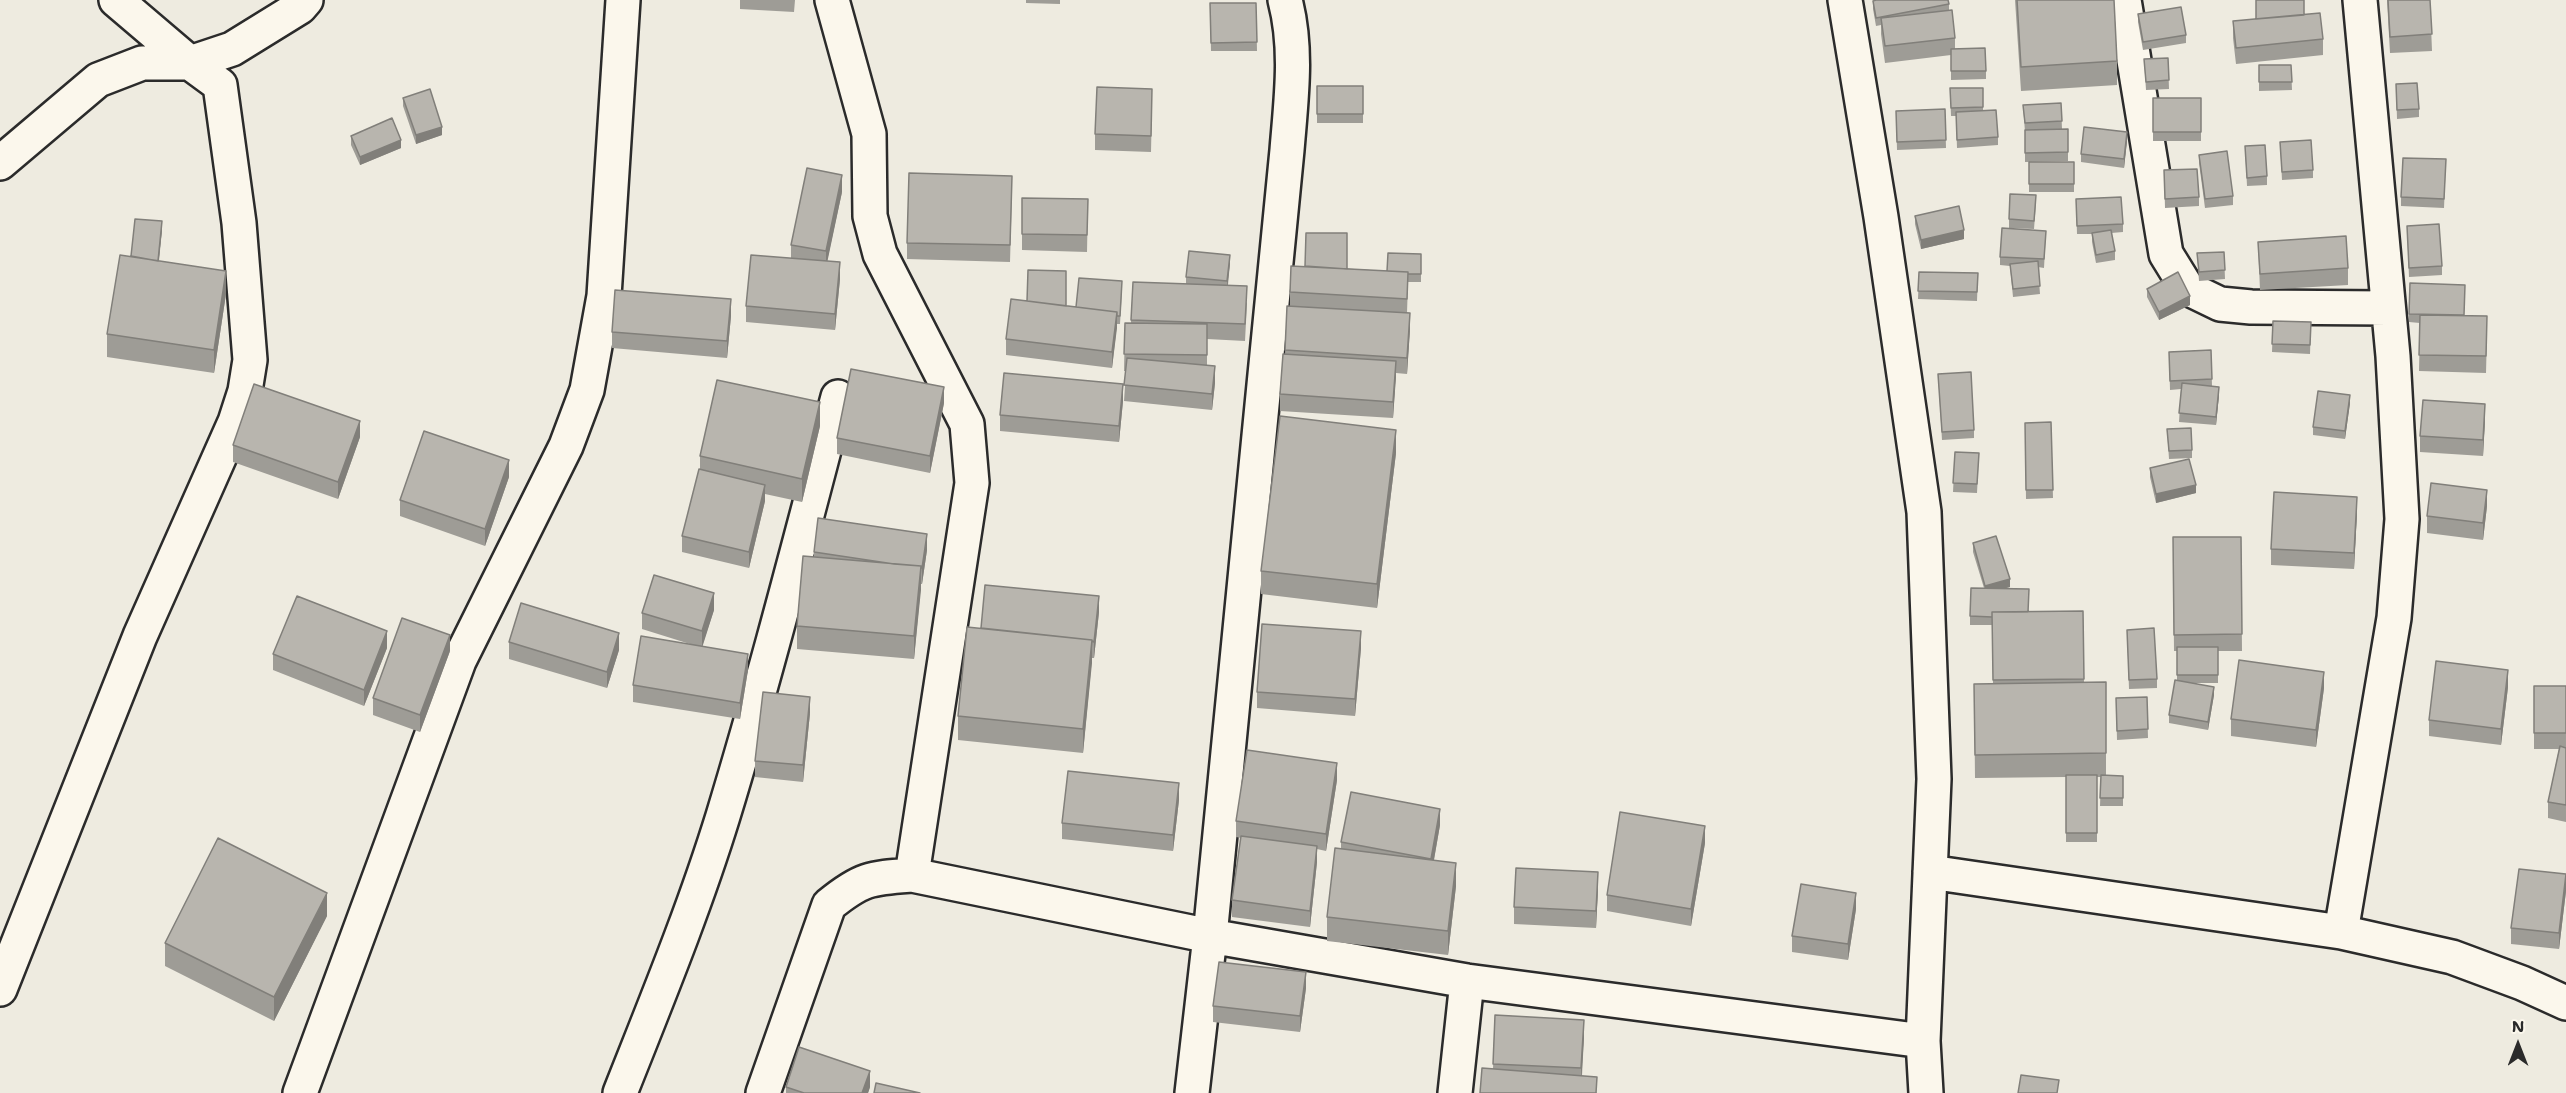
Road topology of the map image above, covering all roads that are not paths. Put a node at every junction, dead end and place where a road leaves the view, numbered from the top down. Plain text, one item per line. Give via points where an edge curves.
1 (116, 0) edge
2 (306, 0) edge
3 (623, 0) edge
4 (832, 0) edge
5 (1285, 0) edge
6 (1845, 0) edge
7 (2124, 0) edge
8 (2360, 0) edge
9 (190, 63) junction
10 (0, 163) edge
11 (2388, 308) junction
12 (838, 397) dead end
13 (1930, 872) junction
14 (912, 875) junction
15 (2341, 932) junction
16 (1210, 936) junction
17 (1467, 981) junction
18 (0, 989) edge
19 (2566, 1003) edge
20 (1923, 1041) junction
21 (300, 1093) edge
22 (620, 1093) edge
23 (764, 1093) edge
24 (1192, 1093) edge
25 (1455, 1093) edge
26 (1926, 1093) edge

1 - 9 street
2 - 9 street via 232,49
3 - 21 street via 604,296 587,390 566,446 459,661
4 - 14 street via 869,134 870,216 880,254 967,424 972,483
5 - 16 street via 1291,20 1293,67 1287,150
6 - 13 street via 1924,512 1934,779
7 - 11 street via 2166,254 2187,288 2220,304
8 - 11 street
9 - 10 street via 142,63 98,80
9 - 18 street via 220,85 239,223 250,360 245,391 235,422 140,636
11 - 15 street via 2402,519 2394,618
12 - 22 street via 722,819
13 - 15 street
13 - 20 street
14 - 16 street
14 - 23 street via 870,879 829,905
15 - 19 street via 2452,957
16 - 17 street
16 - 24 street
17 - 20 street
17 - 25 street
20 - 26 street

